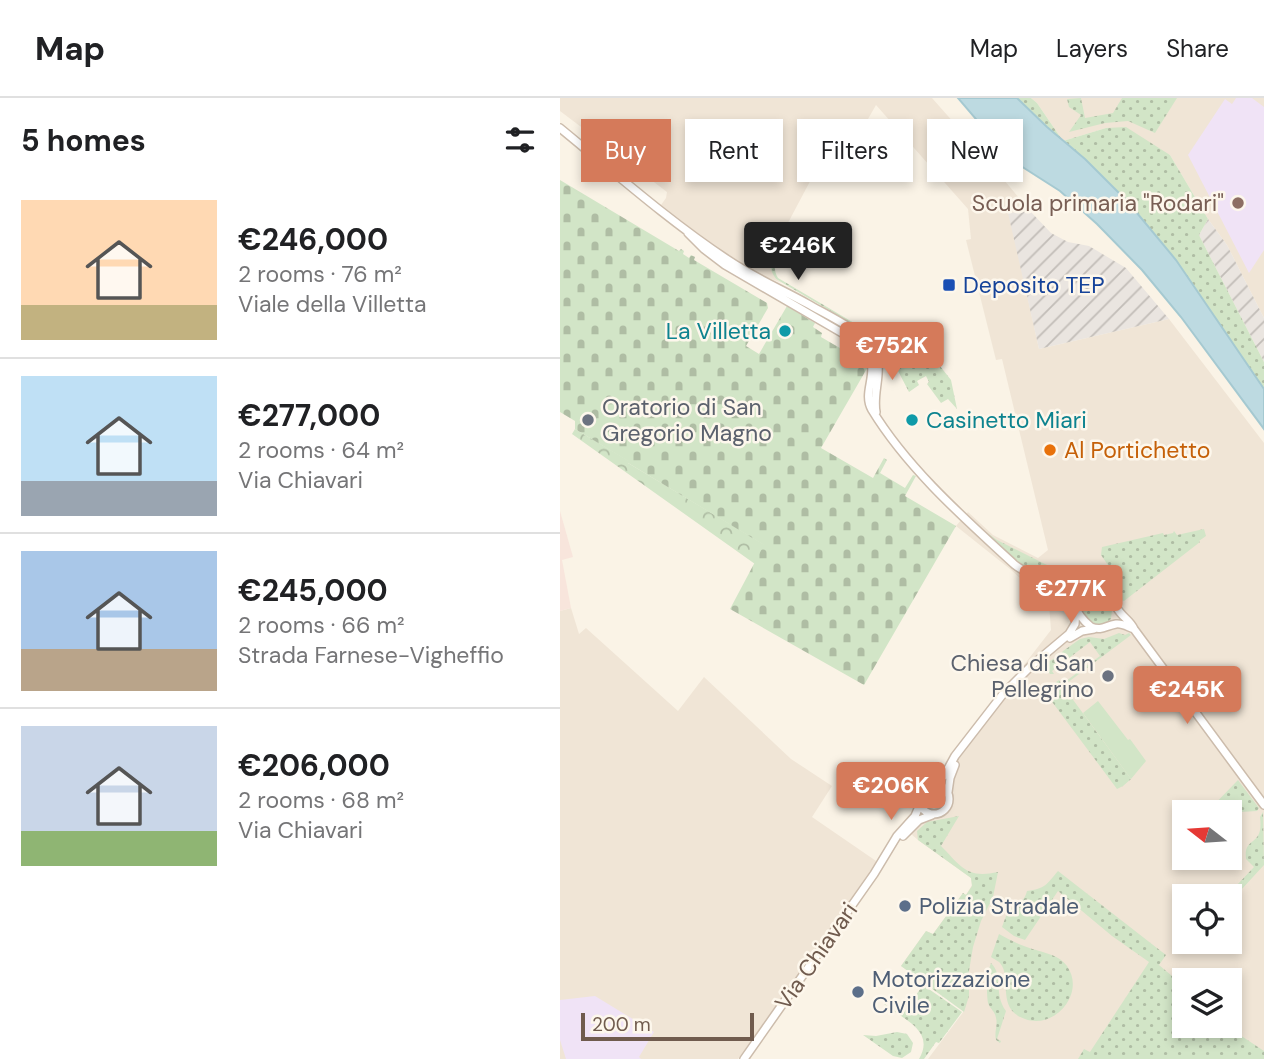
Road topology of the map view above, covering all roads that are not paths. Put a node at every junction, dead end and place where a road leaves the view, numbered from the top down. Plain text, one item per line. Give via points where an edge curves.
1 (560, 128) edge
2 (1050, 585) junction
3 (1082, 588) junction
4 (1076, 607) junction
5 (1116, 607) junction
6 (1109, 626) junction
7 (1096, 629) junction
8 (1134, 629) junction
9 (1063, 641) junction
10 (962, 748) junction
11 (932, 784) junction
12 (948, 792) junction
13 (919, 798) junction
14 (1264, 805) edge
15 (936, 814) junction
16 (889, 852) junction
17 (744, 1059) edge

1 - 2 street via 688,233 867,342 879,368 877,416 916,467 961,514 1018,567
2 - 3 street
2 - 4 street
3 - 4 street
3 - 5 street via 1099,586
4 - 7 street
4 - 9 street via 1075,624
5 - 6 street via 1116,618
5 - 8 street
6 - 7 street
6 - 8 street via 1122,624
7 - 9 street
8 - 14 street
9 - 10 street via 1003,694
10 - 11 street via 944,776
10 - 12 street
11 - 12 street
11 - 13 street
12 - 15 street via 948,805
13 - 15 street via 923,810
13 - 16 street, Via Chiavari via 916,814
15 - 16 street, Via Chiavari via 917,822
16 - 17 street, Via Chiavari

